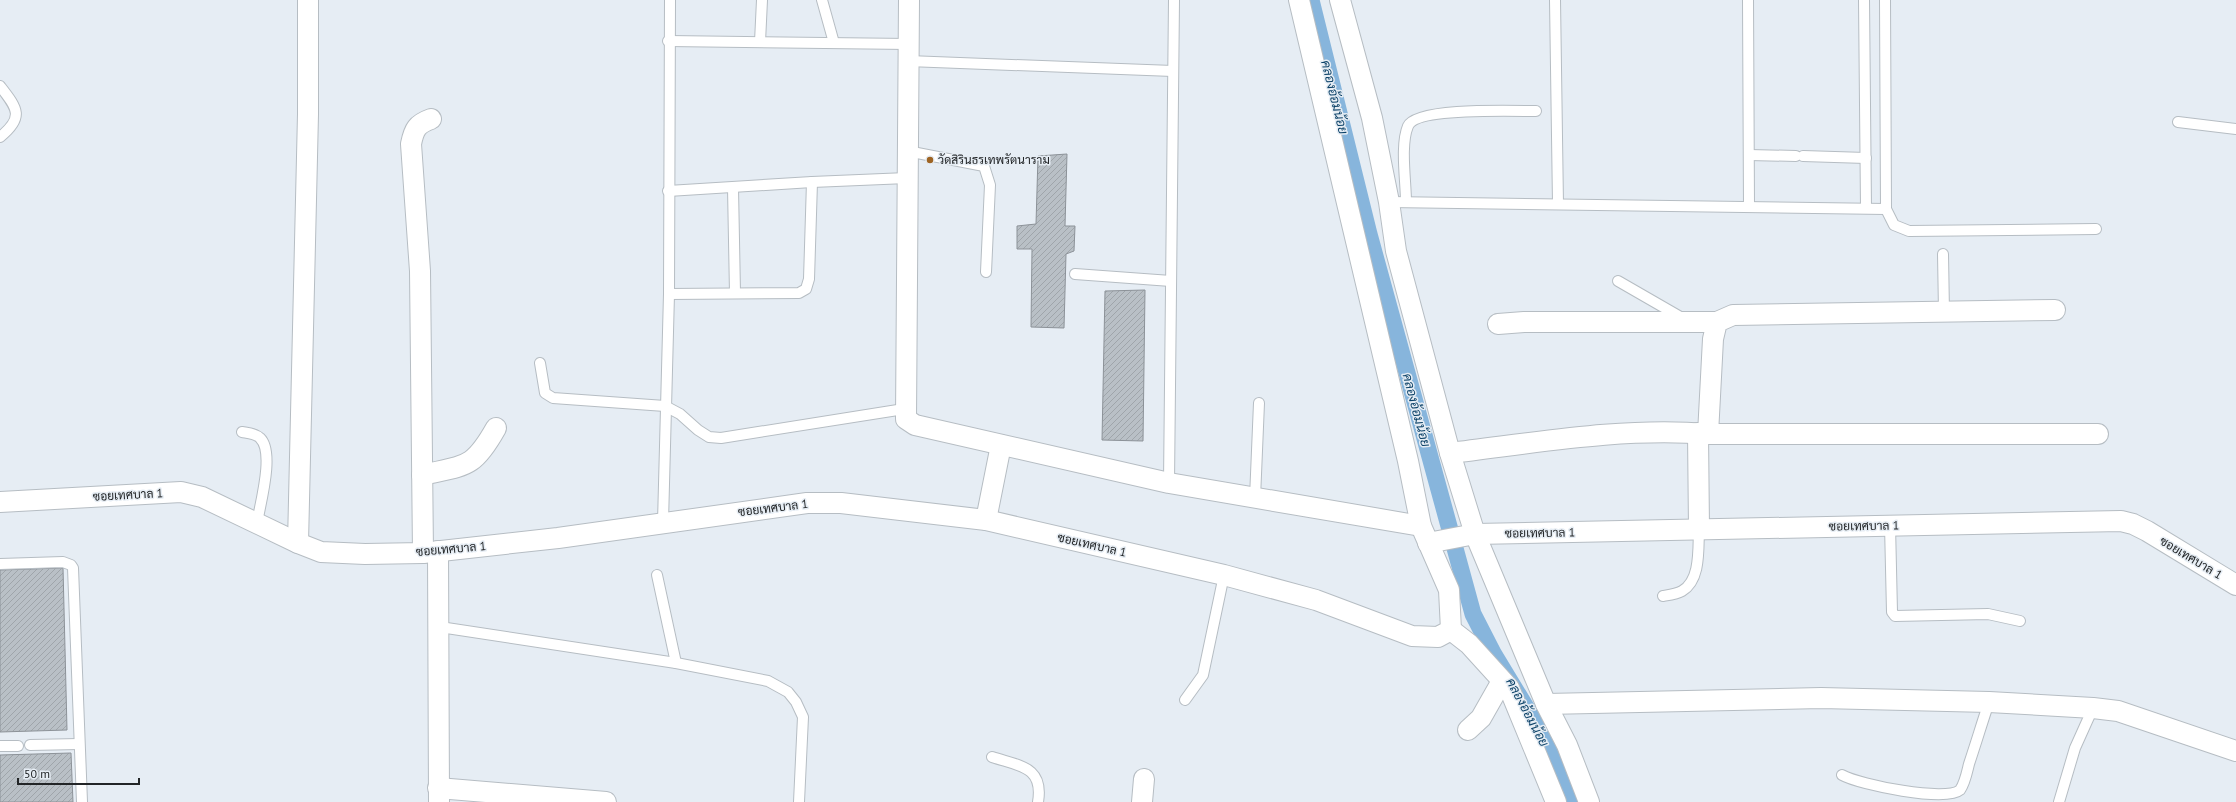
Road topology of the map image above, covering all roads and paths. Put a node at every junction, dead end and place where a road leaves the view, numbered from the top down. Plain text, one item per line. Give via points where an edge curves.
1 (308, 0) edge
2 (670, 0) edge
3 (762, 0) edge
4 (822, 0) edge
5 (909, 0) edge
6 (1174, 0) edge
7 (1299, 0) edge
8 (1340, 0) edge
9 (1555, 0) edge
10 (1748, 0) edge
11 (1864, 0) edge
12 (1885, 0) edge
13 (668, 41) junction
14 (760, 42) junction
15 (834, 43) junction
16 (908, 53) junction
17 (1173, 71) junction
18 (0, 86) edge
19 (1536, 111) dead end
20 (431, 119) dead end
21 (2178, 122) dead end
22 (2236, 129) edge
23 (0, 137) edge
24 (907, 151) junction
25 (1749, 155) junction
26 (1866, 158) junction
27 (907, 178) junction
28 (812, 182) junction
29 (733, 188) junction
30 (668, 192) junction
31 (1398, 202) junction
32 (1558, 204) junction
33 (1749, 208) junction
34 (1866, 208) junction
35 (1886, 209) junction
36 (2096, 228) dead end
37 (1943, 254) dead end
38 (986, 272) dead end
39 (1076, 274) dead end
40 (1171, 281) junction
41 (1618, 281) dead end
42 (669, 294) junction
43 (735, 294) junction
44 (2055, 310) dead end
45 (1944, 312) junction
46 (1689, 322) junction
47 (1717, 322) junction
48 (1498, 324) dead end
49 (540, 363) dead end
50 (1260, 404) dead end
51 (665, 406) junction
52 (904, 409) junction
53 (496, 428) dead end
54 (242, 432) dead end
55 (1703, 433) junction
56 (2098, 434) dead end
57 (1001, 444) junction
58 (1450, 453) junction
59 (422, 475) junction
60 (1169, 483) junction
61 (1255, 498) junction
62 (0, 502) edge
63 (986, 520) junction
64 (663, 522) junction
65 (257, 523) junction
66 (1890, 525) junction
67 (1699, 529) junction
68 (1470, 535) junction
69 (1431, 537) junction
70 (298, 543) junction
71 (431, 552) junction
72 (0, 564) edge
73 (657, 575) dead end
74 (1224, 575) junction
75 (2236, 585) edge
76 (1663, 596) dead end
77 (2020, 621) dead end
78 (440, 627) junction
79 (1451, 630) junction
80 (676, 663) junction
81 (1502, 681) junction
82 (1185, 700) dead end
83 (1989, 702) junction
84 (1546, 704) junction
85 (2093, 708) junction
86 (1468, 730) dead end
87 (79, 744) junction
88 (30, 745) dead end
89 (0, 746) edge
90 (18, 746) dead end
91 (2236, 751) edge
92 (992, 757) dead end
93 (1842, 775) dead end
94 (1144, 779) dead end
95 (439, 795) edge
96 (82, 802) edge
97 (606, 802) edge
98 (799, 802) edge
99 (1038, 802) edge
100 (1142, 802) edge
101 (1556, 802) edge
102 (1589, 802) edge
103 (2059, 802) edge

1 - 70 street via 308,114
2 - 13 lane
3 - 14 lane
4 - 15 lane
5 - 16 street
6 - 17 lane
7 - 69 street via 1408,461
8 - 31 street
9 - 32 lane
10 - 25 lane
11 - 26 lane
12 - 35 lane
13 - 14 lane
13 - 30 lane
14 - 15 lane
15 - 16 lane
16 - 17 lane
16 - 24 street
17 - 40 lane
18 - 23 lane via 13,104 16,113 11,128
19 - 31 lane via 1438,112 1416,118 1408,125
20 - 59 street via 421,122 414,130 411,144 420,271
21 - 22 lane
24 - 27 street
24 - 38 lane via 984,166 990,185
25 - 26 lane
25 - 33 lane
26 - 34 lane
27 - 28 lane
27 - 52 street
28 - 29 lane
28 - 43 lane via 809,279 806,289 799,293
29 - 30 lane
29 - 43 lane
30 - 42 lane
31 - 32 lane
31 - 58 street via 1396,251
32 - 33 lane
33 - 34 lane
34 - 35 lane
35 - 36 lane via 1894,225 1910,231
37 - 45 lane
39 - 40 lane
40 - 60 lane
41 - 46 lane
42 - 43 lane
42 - 51 lane
44 - 45 street
45 - 47 street via 1733,315
46 - 47 street
46 - 48 street
47 - 55 street
49 - 51 lane via 545,393 552,398
50 - 61 lane
51 - 52 lane via 680,414 709,437 721,438
51 - 64 lane
52 - 57 street via 906,419 915,425
53 - 59 street via 475,460
54 - 65 lane via 260,438 267,454
55 - 56 street
55 - 58 street via 1615,434
55 - 67 street
57 - 60 street
57 - 63 street
58 - 68 street
59 - 71 street
60 - 61 street
61 - 69 street
62 - 65 street, ซอยเทศบาล 1 via 181,492 202,497
63 - 64 street, ซอยเทศบาล 1 via 841,504 807,503
63 - 74 street, ซอยเทศบาล 1
64 - 71 street, ซอยเทศบาล 1 via 572,536
65 - 70 street, ซอยเทศบาล 1
66 - 67 street, ซอยเทศบาล 1
66 - 75 street, ซอยเทศบาล 1 via 2122,521 2147,531
66 - 77 lane via 1892,612 1895,616 1988,614
67 - 68 street, ซอยเทศบาล 1
67 - 76 lane via 1696,569 1691,584 1681,592
68 - 69 street, ซอยเทศบาล 1
68 - 84 street
69 - 79 street via 1449,590
70 - 71 street, ซอยเทศบาล 1 via 321,552 339,554
71 - 78 street
72 - 87 lane via 63,562 71,564 73,568
73 - 80 lane
74 - 79 street, ซอยเทศบาล 1 via 1316,600 1412,636 1438,637
74 - 82 lane via 1203,675
78 - 80 lane
78 - 95 street
79 - 81 street via 1469,644
80 - 98 lane via 768,681 788,692 803,717
81 - 86 street via 1481,718
81 - 101 street via 1509,688 1518,708
83 - 84 street via 1821,698
83 - 85 street
83 - 93 lane via 1960,790 1952,796 1937,797 1894,791 1854,782
84 - 102 street
85 - 91 street via 2118,711
85 - 103 lane via 2075,748
87 - 88 lane
87 - 96 lane
89 - 90 lane
92 - 99 lane via 1028,769 1038,779
94 - 100 street
95 - 97 street

